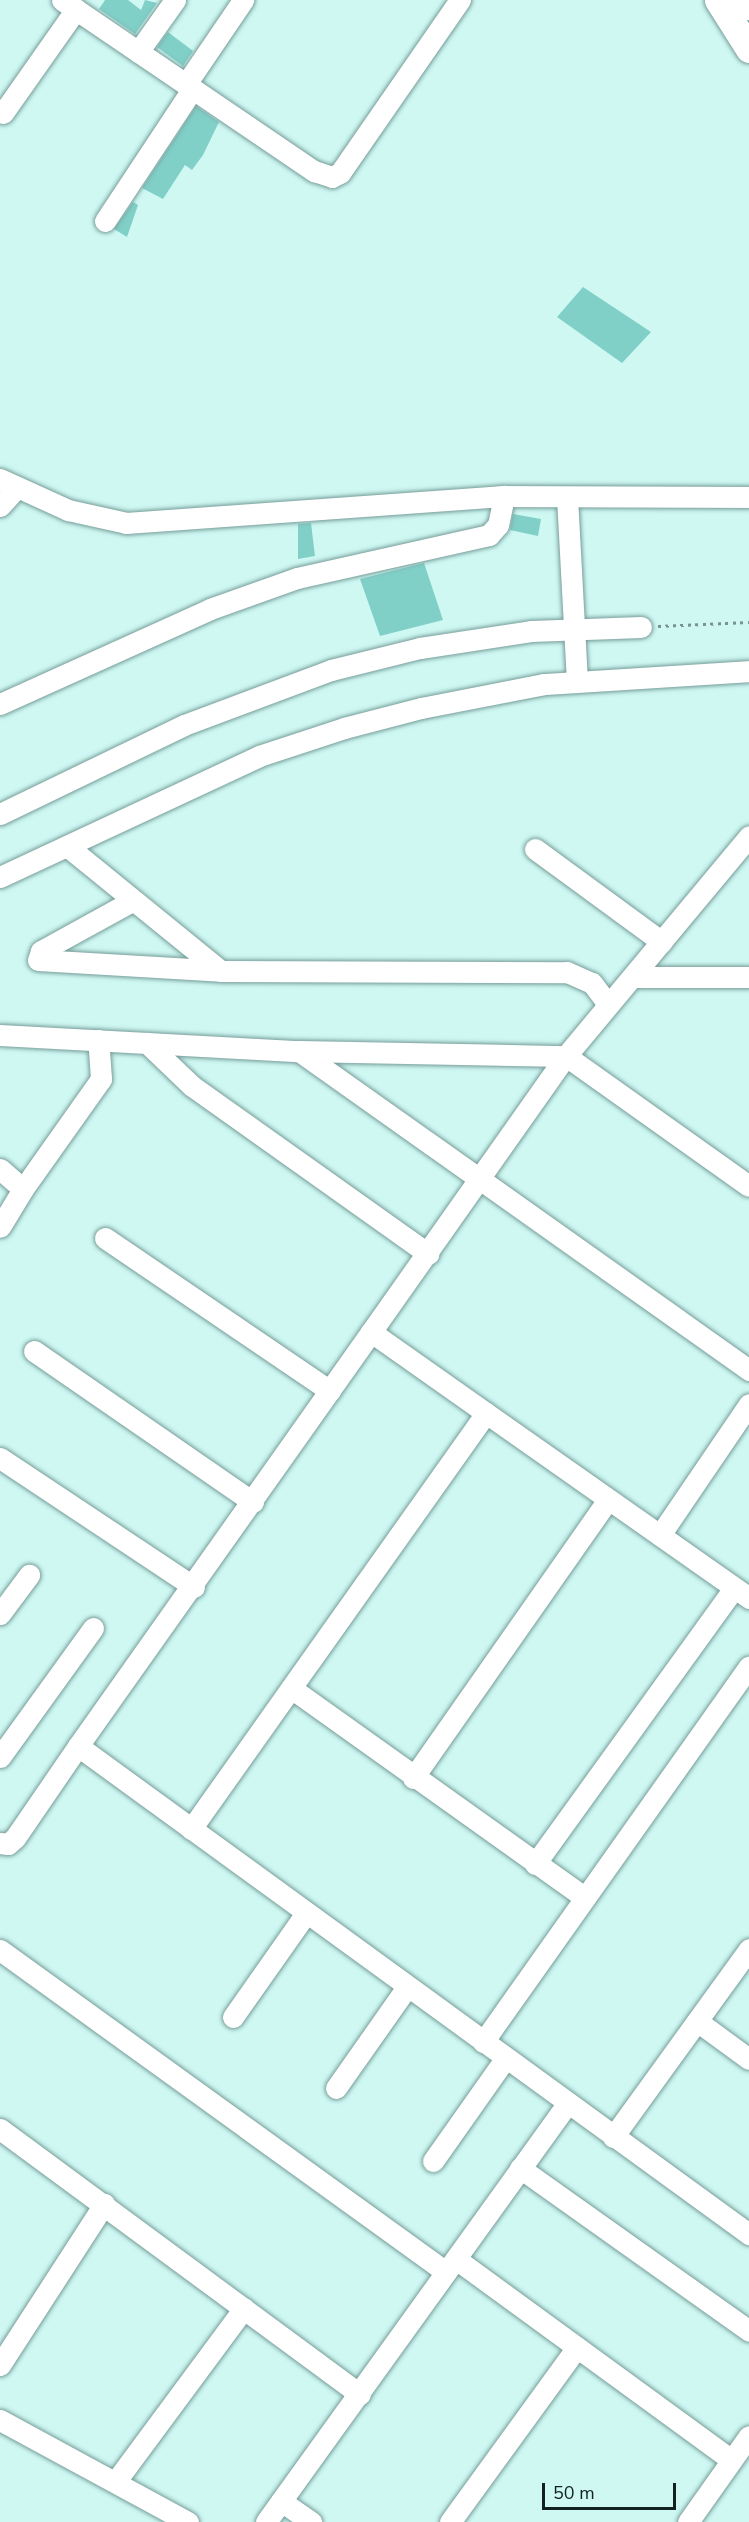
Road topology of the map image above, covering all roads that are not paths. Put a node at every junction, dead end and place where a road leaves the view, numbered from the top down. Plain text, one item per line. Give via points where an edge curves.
1 (175, 0) edge
2 (243, 0) edge
3 (460, 0) edge
4 (718, 0) edge
5 (69, 5) edge
6 (749, 49) edge
7 (138, 52) junction
8 (189, 86) junction
9 (3, 113) dead end
10 (105, 221) dead end
11 (8, 483) edge
12 (504, 496) junction
13 (567, 497) junction
14 (749, 497) edge
15 (0, 506) edge
16 (576, 627) junction
17 (641, 627) road end
18 (577, 664) junction
19 (749, 671) edge
20 (0, 704) edge
21 (0, 814) edge
22 (749, 836) edge
23 (67, 846) junction
24 (535, 849) dead end
25 (0, 877) edge
26 (132, 901) junction
27 (662, 942) junction
28 (221, 971) junction
29 (633, 977) junction
30 (749, 977) edge
31 (608, 1004) junction
32 (0, 1035) edge
33 (98, 1040) junction
34 (147, 1043) junction
35 (299, 1051) junction
36 (566, 1056) junction
37 (0, 1169) edge
38 (480, 1178) junction
39 (749, 1186) edge
40 (23, 1189) junction
41 (0, 1227) edge
42 (105, 1238) dead end
43 (428, 1254) junction
44 (371, 1332) junction
45 (34, 1351) dead end
46 (749, 1370) edge
47 (330, 1391) junction
48 (749, 1404) edge
49 (486, 1413) junction
50 (0, 1458) edge
51 (608, 1499) junction
52 (253, 1502) junction
53 (660, 1535) junction
54 (29, 1575) dead end
55 (194, 1587) junction
56 (741, 1593) edge
57 (0, 1614) edge
58 (93, 1628) dead end
59 (749, 1667) edge
60 (291, 1688) junction
61 (78, 1746) junction
62 (0, 1757) edge
63 (413, 1778) junction
64 (191, 1828) junction
65 (0, 1843) edge
66 (535, 1864) junction
67 (585, 1898) junction
68 (306, 1913) junction
69 (749, 1949) edge
70 (0, 1950) edge
71 (407, 1987) junction
72 (232, 2017) dead end
73 (697, 2021) junction
74 (483, 2042) junction
75 (506, 2059) junction
76 (749, 2059) edge
77 (336, 2088) dead end
78 (567, 2104) junction
79 (0, 2129) edge
80 (614, 2137) junction
81 (433, 2161) dead end
82 (520, 2168) junction
83 (104, 2204) junction
84 (749, 2234) edge
85 (451, 2265) junction
86 (244, 2308) junction
87 (749, 2331) edge
88 (577, 2347) junction
89 (3, 2352) edge
90 (360, 2394) junction
91 (0, 2420) edge
92 (749, 2436) edge
93 (732, 2460) junction
94 (116, 2481) junction
95 (281, 2501) junction
96 (188, 2522) edge
97 (266, 2522) edge
98 (311, 2522) edge
99 (450, 2522) edge
100 (688, 2522) edge

1 - 7 street
2 - 8 street
3 - 8 street via 340,173 332,177 314,171
4 - 6 street
5 - 7 street
5 - 9 street
7 - 8 street
8 - 10 street
11 - 12 street via 68,510 126,523
11 - 15 street
12 - 13 street
12 - 20 street via 498,525 489,535 297,578 210,609
13 - 14 street
13 - 16 street
16 - 17 street
16 - 18 street
16 - 21 street via 420,648 331,670 184,725
18 - 19 street
18 - 23 street via 500,690 301,741 259,756
22 - 27 street
23 - 25 street
23 - 26 street
24 - 27 street
26 - 28 street
26 - 28 street via 41,951 36,958 45,963
27 - 29 street
28 - 31 street via 567,972 592,983
29 - 30 street
29 - 31 street
31 - 36 street
32 - 33 street
33 - 34 street
33 - 40 street via 101,1079
34 - 35 street
34 - 43 street via 192,1086
35 - 36 street
35 - 38 street
36 - 38 street
36 - 39 street
37 - 40 street
38 - 43 street
38 - 46 street
40 - 41 street
42 - 47 street
43 - 44 street
44 - 47 street
44 - 49 street
45 - 52 street
47 - 52 street
48 - 53 street
49 - 51 street
49 - 60 street
50 - 55 street
51 - 53 street
51 - 63 street
52 - 55 street
53 - 56 street
54 - 57 street
55 - 61 street
56 - 66 street
58 - 62 street
59 - 67 street
60 - 63 street
60 - 64 street
61 - 64 street
61 - 65 street via 15,1838 8,1844
63 - 66 street
64 - 68 street
66 - 67 street
67 - 74 street
68 - 71 street
68 - 72 street
69 - 73 street
70 - 85 street
71 - 74 street
71 - 77 street
73 - 76 street
73 - 80 street
74 - 75 street
75 - 78 street
75 - 81 street
78 - 80 street
78 - 82 street
79 - 83 street
80 - 84 street
82 - 85 street
82 - 87 street
83 - 86 street
83 - 89 street
85 - 88 street
85 - 90 street
86 - 90 street
86 - 94 street
88 - 93 street
88 - 99 street
90 - 95 street
91 - 94 street
92 - 93 street
93 - 100 street
94 - 96 street
95 - 97 street
95 - 98 street

